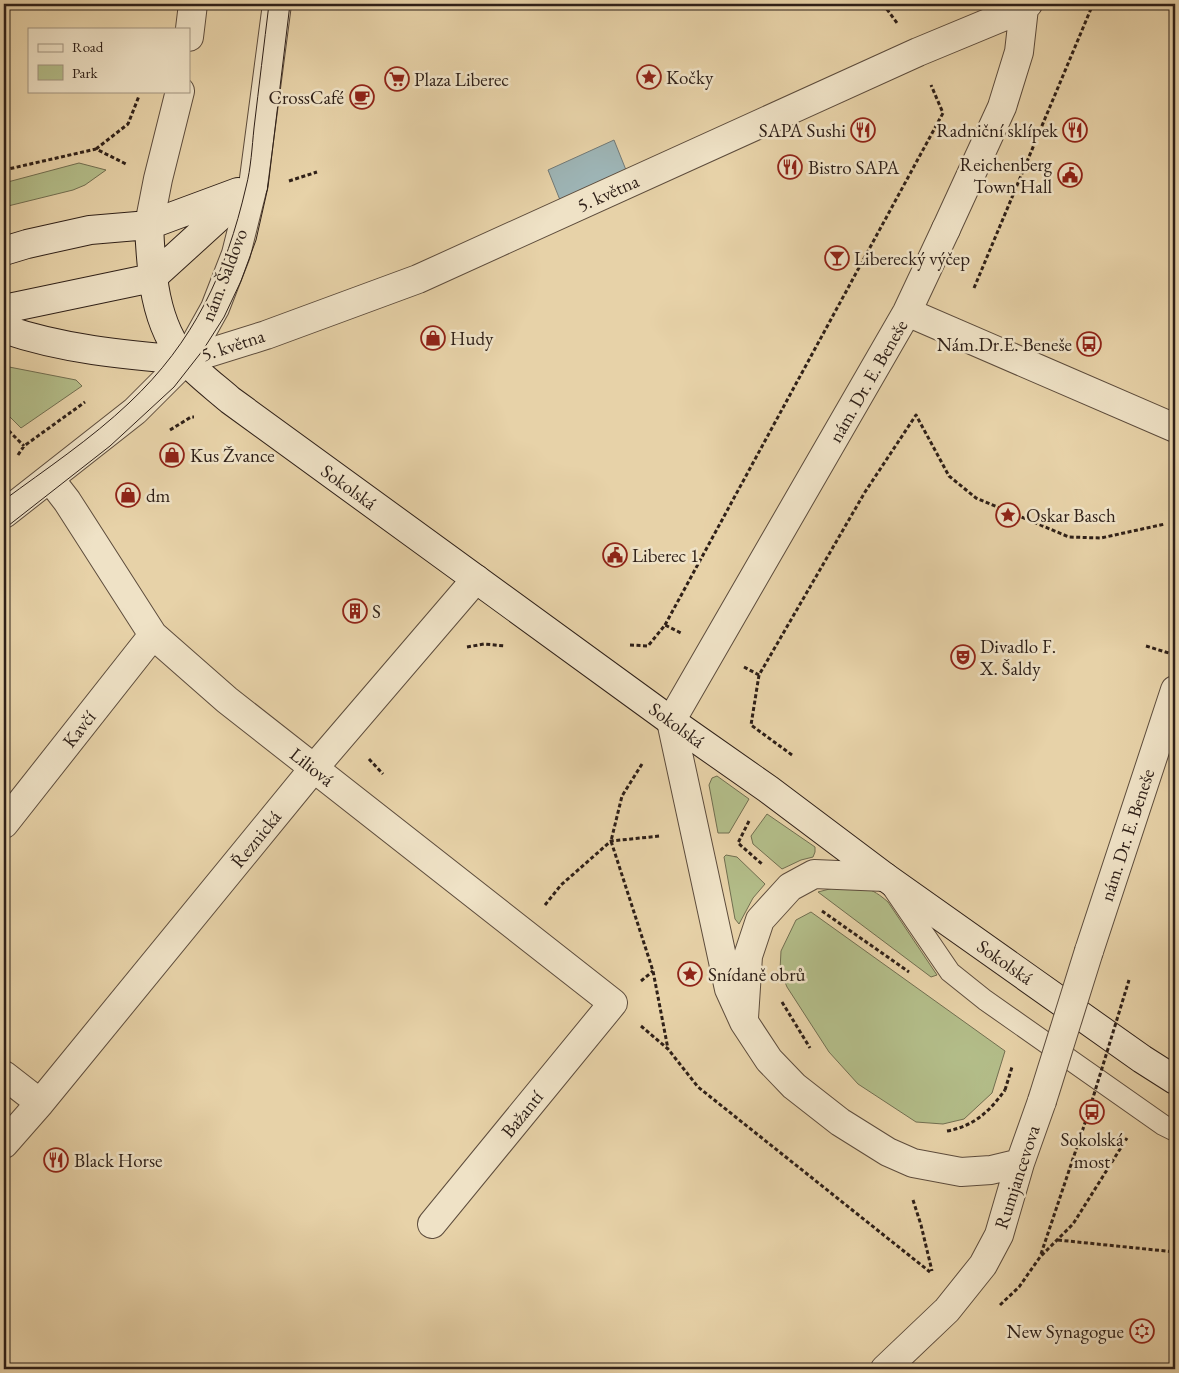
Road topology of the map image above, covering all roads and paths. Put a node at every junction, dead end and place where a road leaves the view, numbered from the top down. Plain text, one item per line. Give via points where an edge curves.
1 (193, 4) edge
2 (277, 4) edge
3 (1093, 4) edge
4 (1026, 6) edge
5 (190, 29) edge
6 (918, 52) junction
7 (141, 92) edge
8 (180, 92) edge
9 (96, 149) dead end
10 (253, 186) junction
11 (149, 225) junction
12 (4, 251) edge
13 (152, 278) junction
14 (974, 288) dead end
15 (4, 309) edge
16 (907, 312) junction
17 (4, 329) edge
18 (186, 360) junction
19 (87, 400) dead end
20 (230, 400) junction
21 (4, 426) edge
22 (1175, 428) edge
23 (168, 431) dead end
24 (54, 484) junction
25 (4, 514) edge
26 (1165, 524) dead end
27 (476, 579) junction
28 (665, 625) junction
29 (154, 635) junction
30 (625, 645) dead end
31 (1146, 646) dead end
32 (514, 647) dead end
33 (462, 648) dead end
34 (713, 650) junction
35 (1175, 655) edge
36 (759, 676) junction
37 (1175, 690) edge
38 (671, 721) junction
39 (364, 755) dead end
40 (792, 755) dead end
41 (646, 758) dead end
42 (314, 768) junction
43 (389, 780) dead end
44 (750, 818) dead end
45 (4, 824) edge
46 (664, 835) dead end
47 (611, 841) junction
48 (765, 867) dead end
49 (885, 877) junction
50 (524, 933) junction
51 (1089, 951) joint
52 (1129, 980) dead end
53 (778, 997) dead end
54 (613, 1003) junction
55 (744, 1022) junction
56 (668, 1049) junction
57 (813, 1051) dead end
58 (4, 1075) edge
59 (1175, 1080) edge
60 (1005, 1090) dead end
61 (40, 1103) junction
62 (1175, 1131) edge
63 (942, 1132) dead end
64 (1130, 1133) dead end
65 (4, 1144) edge
66 (1020, 1163) junction
67 (911, 1194) dead end
68 (432, 1224) dead end
69 (1057, 1240) junction
70 (1175, 1252) edge
71 (1040, 1257) junction
72 (994, 1311) dead end
73 (885, 1369) edge

1 - 5 street
2 - 10 street, nám. Šaldovo
3 - 14 path
4 - 6 street, 5. května
4 - 16 street via 1019,52 1002,107
6 - 18 street, 5. května via 418,278 266,335
6 - 28 path via 942,113
7 - 9 path via 128,124
8 - 11 street
10 - 11 street
10 - 13 street, nám. Šaldovo
10 - 18 street, nám. Šaldovo via 236,254 215,308
11 - 12 street via 90,230
11 - 13 street
13 - 15 street
13 - 18 street via 165,327
16 - 22 street, nám. Dr. E. Beneše
16 - 34 street, nám. Dr. E. Beneše
17 - 18 street via 101,352
18 - 20 street, Sokolská
18 - 24 street, nám. Šaldovo
19 - 21 path via 24,446
20 - 23 path via 206,418 191,417
20 - 27 street, Sokolská
24 - 25 street
24 - 29 street, Liliová
26 - 36 path via 1101,538 1069,537 976,498 949,476 916,414 865,492
27 - 38 street, Sokolská
27 - 42 street, Řeznická
28 - 30 path via 648,646
28 - 34 path
29 - 42 street, Liliová via 226,700
29 - 45 street, Kavčí
31 - 35 path
32 - 33 path via 484,644
34 - 36 path
34 - 38 street, nám. Dr. E. Beneše
36 - 40 path via 751,725
37 - 51 street, nám. Dr. E. Beneše
38 - 49 street, Sokolská
38 - 55 street via 729,989
39 - 43 path
41 - 47 path via 622,796
42 - 50 street, Liliová
42 - 61 street, Řeznická
44 - 48 path via 738,843
46 - 47 path
47 - 50 path via 560,885
47 - 56 path via 652,971
49 - 55 street via 814,874 790,887 760,920 748,956
49 - 59 street, Sokolská
49 - 62 lane via 950,972 985,1000
50 - 54 street, Liliová
51 - 66 street, Rumjancevova, bridge
52 - 71 path, bridge
53 - 57 path
54 - 56 path
54 - 68 street, Bažantí
55 - 66 street via 769,1060 794,1086 840,1122 888,1152 913,1163 961,1172 991,1170
56 - 67 path via 698,1087 933,1274
58 - 61 street
60 - 63 path via 980,1118 958,1129
61 - 65 street, Řeznická
64 - 69 path via 1073,1224
66 - 73 street, Rumjancevova via 999,1235 984,1265 947,1310
69 - 70 path
69 - 71 path
71 - 72 path via 1019,1287

